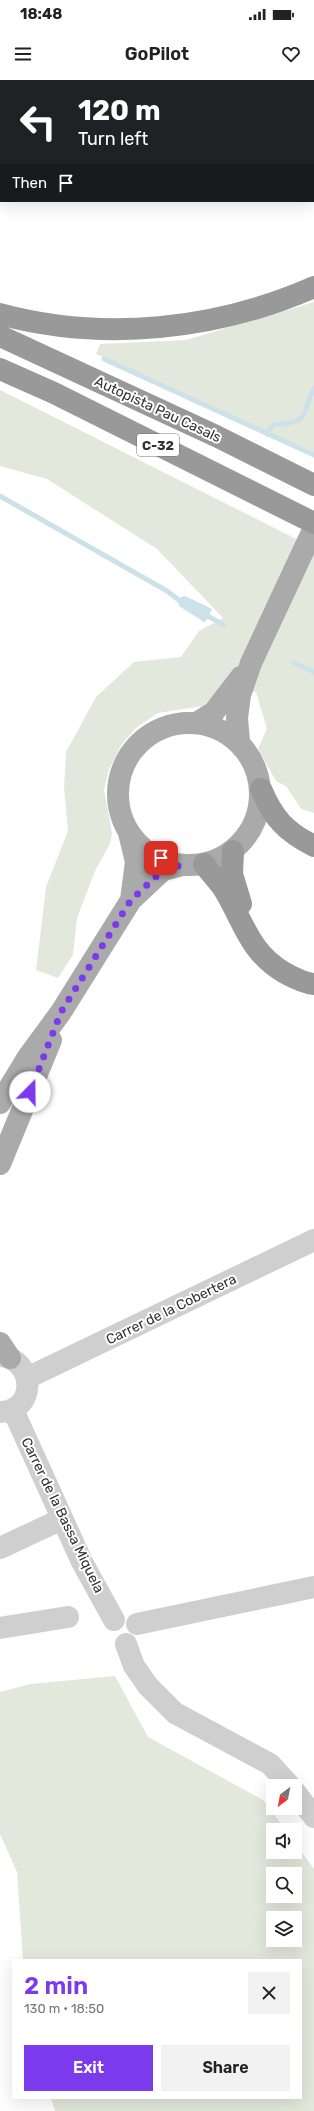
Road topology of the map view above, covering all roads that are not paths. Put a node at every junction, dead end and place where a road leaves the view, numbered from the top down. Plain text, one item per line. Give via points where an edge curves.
1 (314, 287) edge
2 (0, 314) edge
3 (0, 336) edge
4 (0, 369) edge
5 (314, 485) edge
6 (314, 523) edge
7 (314, 528) edge
8 (251, 663) junction
9 (198, 722) junction
10 (239, 742) junction
11 (261, 789) junction
12 (130, 833) junction
13 (314, 846) edge
14 (233, 851) junction
15 (204, 864) junction
16 (182, 865) junction
17 (131, 900) junction
18 (314, 975) edge
19 (314, 984) edge
20 (61, 1012) junction
21 (0, 1103) edge
22 (0, 1164) edge
23 (314, 1240) edge
24 (3, 1352) edge
25 (27, 1378) junction
26 (6, 1411) edge
27 (62, 1518) junction
28 (0, 1548) edge
29 (314, 1587) edge
30 (68, 1617) dead end
31 (114, 1620) junction
32 (137, 1624) junction
33 (0, 1628) edge
34 (126, 1644) junction
35 (284, 1779) edge
36 (302, 1801) edge
37 (314, 1816) edge

1 - 2 highway via 248,312 153,328 96,328 48,324
3 - 5 highway, Autopista Pau Casals / C-32 via 216,436
4 - 6 highway, C-32 via 54,393
7 - 8 main road
8 - 9 main road via 214,712
8 - 10 main road via 240,695 237,718
9 - 10 main road via 221,730
9 - 12 main road via 164,726 138,743 119,776 118,806
10 - 11 main road via 256,767
11 - 13 highway via 269,808 282,826
11 - 14 main road via 258,815 249,834
12 - 16 main road via 151,854
12 - 17 main road via 136,862
14 - 15 main road
14 - 18 highway via 232,874 236,890 244,912 263,945 282,962 300,972
15 - 16 main road
15 - 19 highway via 224,890 258,952 276,968 293,978
16 - 17 main road via 163,870
17 - 20 main road
20 - 21 main road via 28,1057
20 - 22 main road
23 - 25 street, Carrer de la Cobertera
24 - 25 street via 24,1369
25 - 26 street via 28,1389 24,1398
26 - 27 street, Carrer de la Bassa Miquela
27 - 28 street
27 - 31 street, Carrer de la Bassa Miquela via 82,1562
29 - 32 street
30 - 33 street
31 - 32 street via 126,1616
31 - 34 street via 110,1628 112,1638 116,1643
32 - 34 street via 137,1637
34 - 35 street via 134,1666 148,1686 175,1712 270,1764
36 - 37 street

